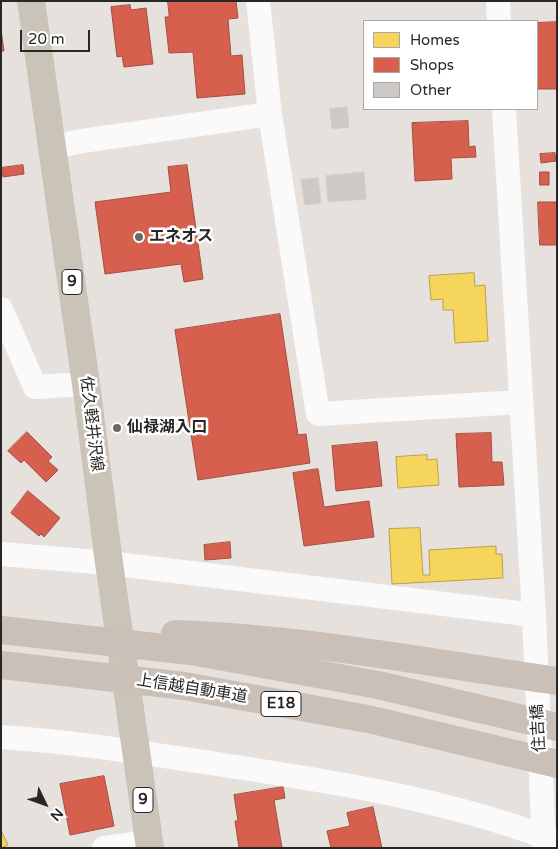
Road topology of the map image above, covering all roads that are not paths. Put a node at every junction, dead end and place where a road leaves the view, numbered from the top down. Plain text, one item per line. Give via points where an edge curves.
1 (31, 1) edge
2 (258, 1) edge
3 (498, 1) edge
4 (499, 20) edge
5 (504, 110) edge
6 (270, 114) junction
7 (52, 147) junction
8 (1, 309) edge
9 (86, 384) junction
10 (521, 402) junction
11 (1, 554) edge
12 (111, 574) junction
13 (534, 615) junction
14 (1, 628) edge
15 (1, 665) edge
16 (557, 681) edge
17 (557, 727) edge
18 (1, 737) edge
19 (134, 740) junction
20 (557, 764) edge
21 (547, 835) edge
22 (149, 845) edge
23 (104, 848) edge

1 - 7 main road, 佐久軽井沢線 / 9
2 - 6 street
3 - 4 street
5 - 10 street, 住吉橋
6 - 7 street
6 - 10 street via 318,414
7 - 9 main road, 佐久軽井沢線 / 9
8 - 9 street via 35,387
9 - 12 main road, 佐久軽井沢線 / 9
10 - 13 street, 住吉橋
11 - 12 street
12 - 13 street
12 - 19 main road, 佐久軽井沢線 / 9
13 - 21 street, 住吉橋
14 - 16 highway via 211,635 369,652
14 - 17 highway, E18 via 191,650 378,685
15 - 20 highway, 上信越自動車道 / E18 via 213,691 368,719
18 - 19 street
19 - 21 street via 440,804
19 - 22 main road, 佐久軽井沢線 / 9
22 - 23 street

